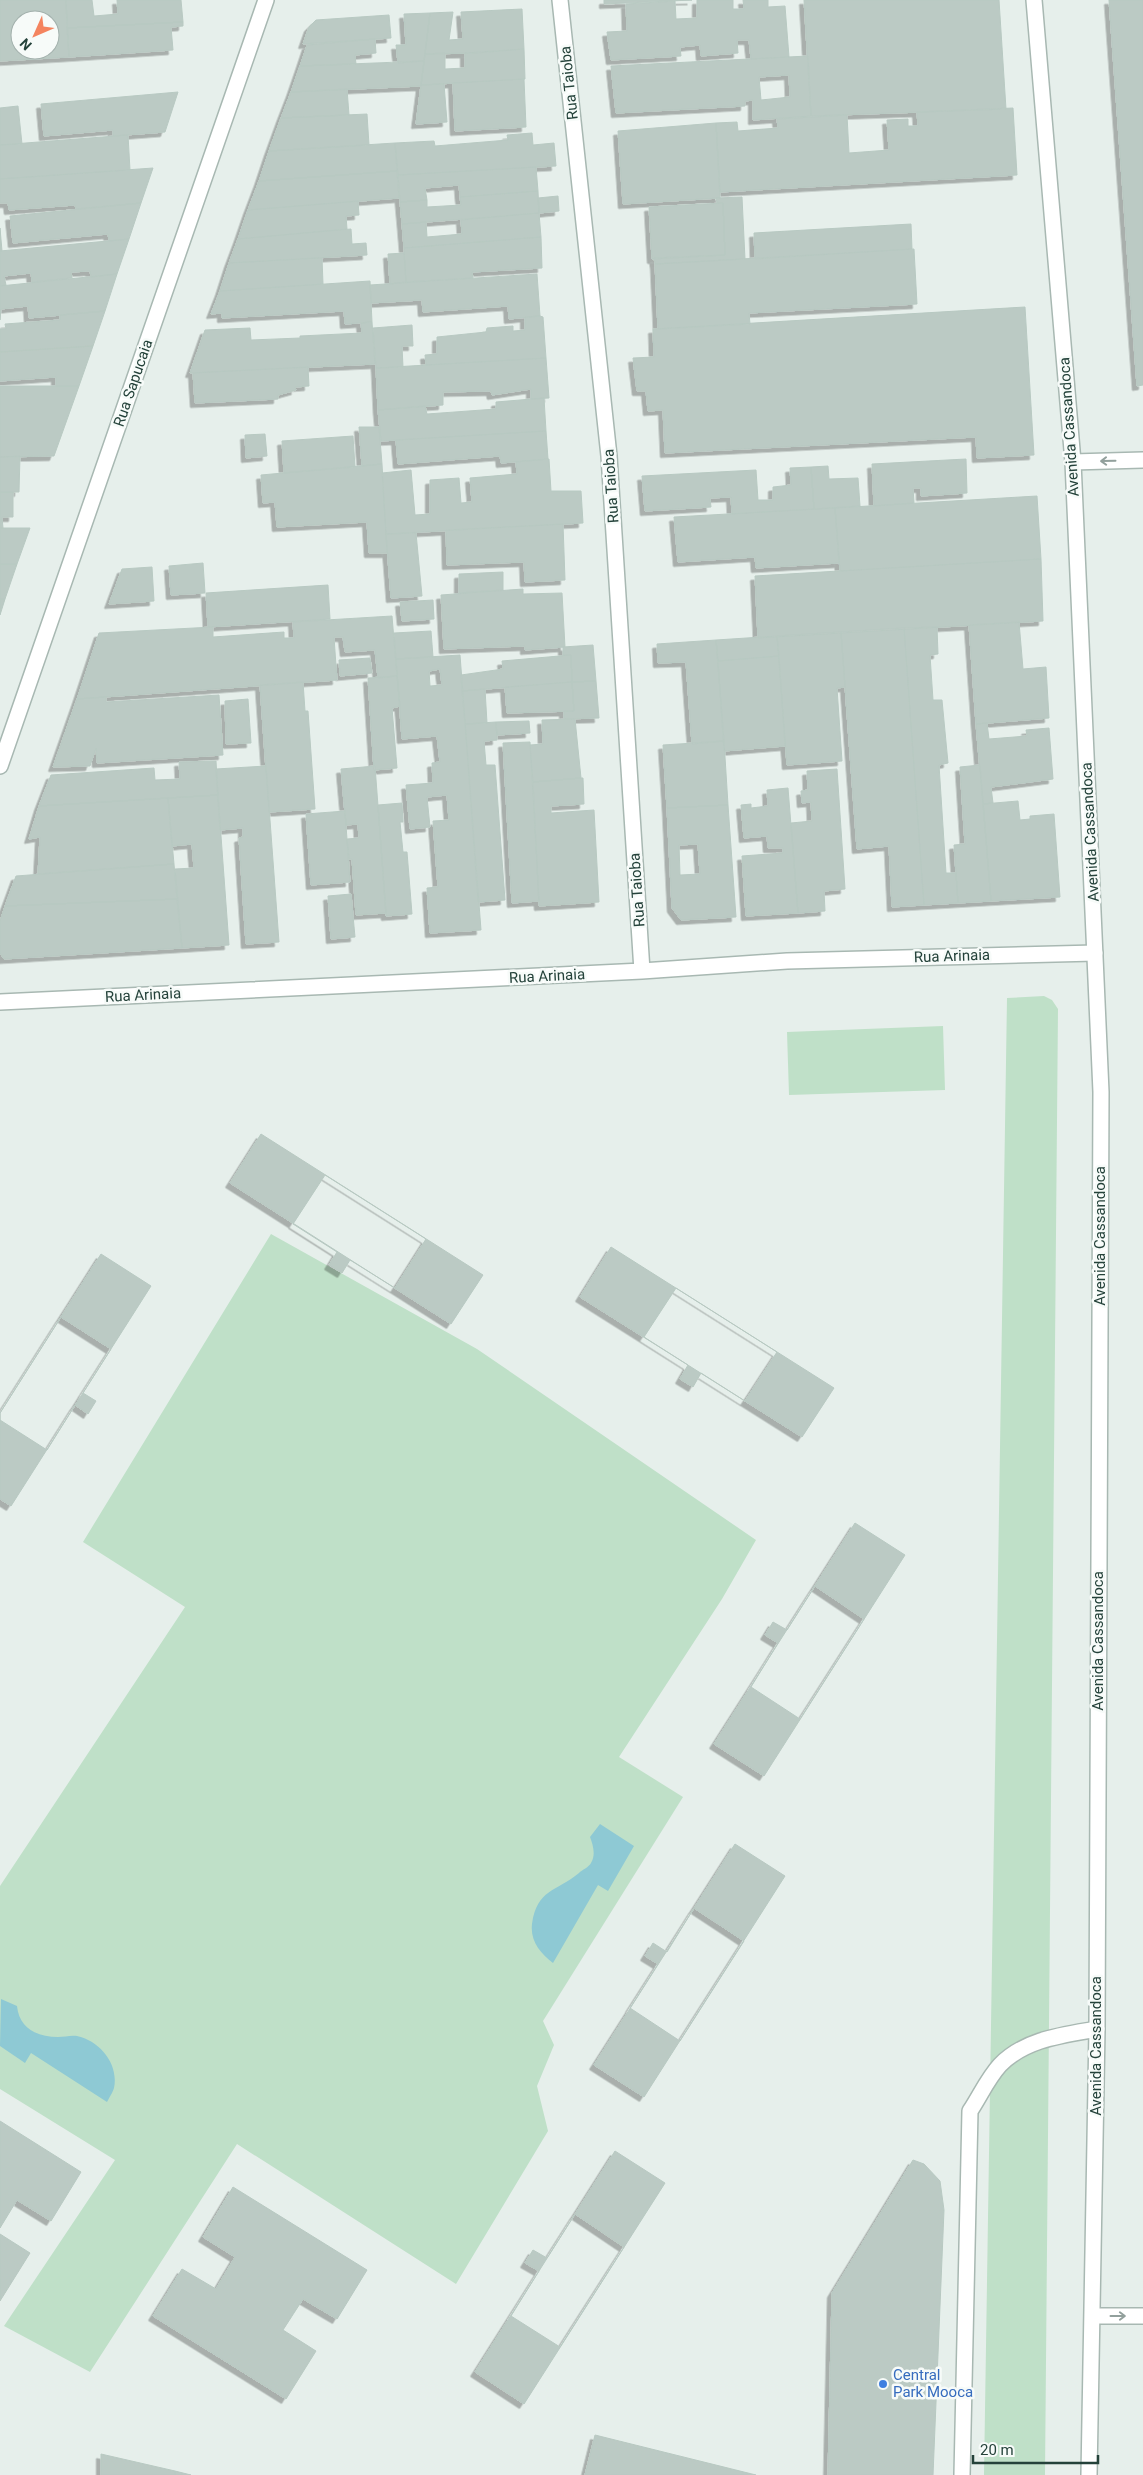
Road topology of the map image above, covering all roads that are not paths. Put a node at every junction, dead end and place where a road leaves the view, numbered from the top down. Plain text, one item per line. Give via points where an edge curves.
1 (266, 0) edge
2 (1034, 0) edge
3 (560, 1) edge
4 (1143, 460) edge
5 (1073, 462) junction
6 (0, 766) edge
7 (1095, 952) junction
8 (642, 972) junction
9 (0, 1002) edge
10 (1097, 2029) junction
11 (1093, 2316) junction
12 (1143, 2316) edge
13 (962, 2475) edge
14 (1089, 2475) edge

1 - 6 street, Rua Sapucaia
2 - 5 street, Avenida Cassandoca
3 - 8 street, Rua Taioba via 609,456
4 -> 5 street
5 - 7 street, Avenida Cassandoca
7 - 8 street, Rua Arinaia via 787,961
7 - 10 street, Avenida Cassandoca via 1101,1092
8 - 9 street, Rua Arinaia
10 - 11 street, Avenida Cassandoca
10 - 13 street via 1026,2045 1000,2065 970,2111
11 -> 12 street
11 - 14 street, Avenida Cassandoca

